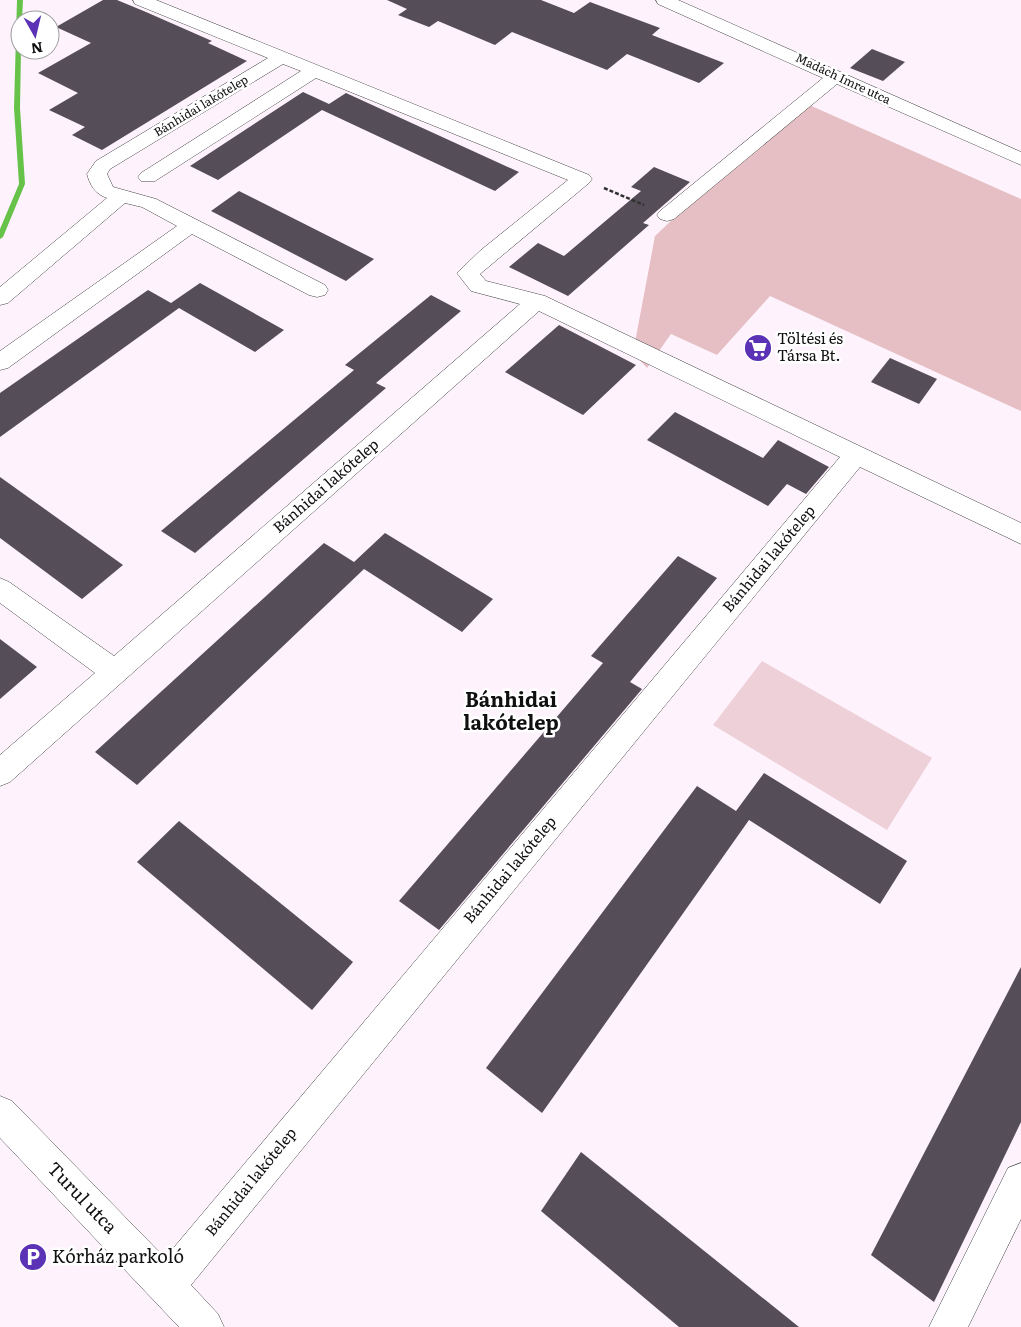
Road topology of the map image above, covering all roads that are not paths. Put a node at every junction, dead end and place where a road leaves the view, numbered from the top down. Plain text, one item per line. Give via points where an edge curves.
1 (142, 0) edge
2 (664, 0) edge
3 (281, 58) junction
4 (314, 71) junction
5 (836, 76) junction
6 (1021, 159) edge
7 (148, 177) dead end
8 (120, 196) junction
9 (667, 215) road end
10 (191, 225) junction
11 (317, 290) dead end
12 (0, 298) edge
13 (537, 301) junction
14 (0, 362) edge
15 (856, 455) junction
16 (1021, 534) edge
17 (0, 589) edge
18 (115, 672) junction
19 (0, 772) edge
20 (0, 1113) edge
21 (1021, 1181) edge
22 (166, 1286) junction
23 (205, 1327) edge
24 (948, 1327) edge

1 - 3 street
2 - 5 street, Madách Imre utca
3 - 4 street
3 - 8 street, Bánhidai lakótelep via 103,165 97,174 99,182 106,191
4 - 7 street
4 - 13 street via 582,179 468,273 478,286
5 - 6 street, Madách Imre utca
5 - 9 street
8 - 10 street, Bánhidai lakótelep via 149,203
8 - 12 street
10 - 11 street, Bánhidai lakótelep
10 - 14 street
13 - 15 street
13 - 18 street, Bánhidai lakótelep
15 - 16 street
15 - 22 street, Bánhidai lakótelep
17 - 18 street
18 - 19 street, Bánhidai lakótelep
20 - 22 street, Turul utca
21 - 24 street
22 - 23 street, Turul utca

